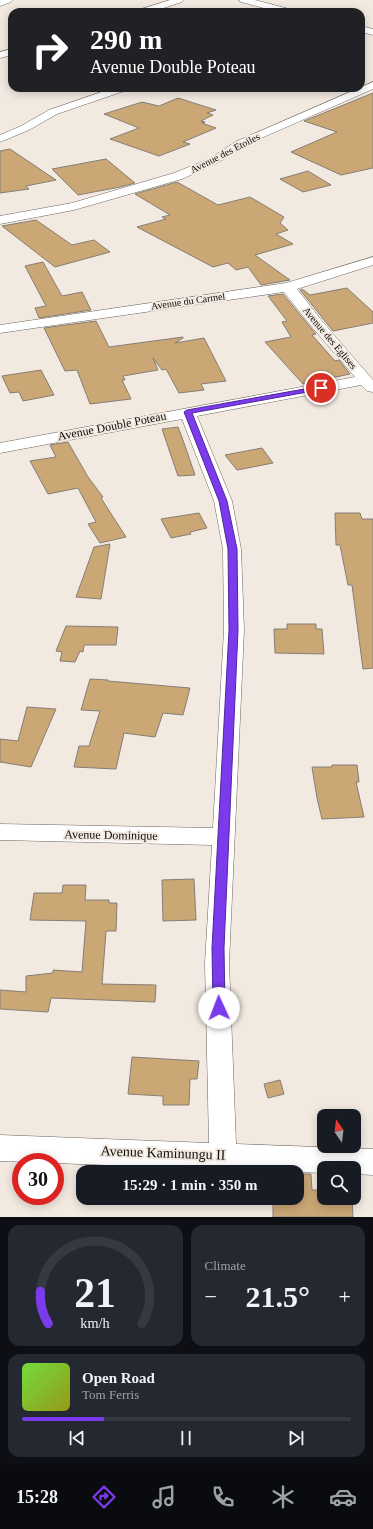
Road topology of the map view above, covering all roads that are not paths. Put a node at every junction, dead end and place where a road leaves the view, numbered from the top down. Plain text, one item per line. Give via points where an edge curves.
1 (8, 0) edge
2 (179, 0) edge
3 (244, 0) edge
4 (0, 3) edge
5 (154, 8) edge
6 (275, 8) edge
7 (111, 92) edge
8 (357, 92) edge
9 (108, 93) joint
10 (0, 139) edge
11 (0, 220) edge
12 (373, 261) edge
13 (288, 287) junction
14 (0, 329) edge
15 (367, 377) edge
16 (187, 412) junction
17 (0, 448) edge
18 (0, 832) edge
19 (223, 838) junction
20 (0, 1148) edge
21 (223, 1156) junction
22 (373, 1162) edge

1 - 4 street
2 - 5 street
3 - 6 street
7 - 9 street
8 - 11 street, Avenue des Etoiles via 239,144 215,160 178,176 74,206
9 - 10 street via 53,112
12 - 13 street, Avenue du Carmel
13 - 14 street, Avenue du Carmel
13 - 15 street, Avenue des Eglises via 317,324
15 - 16 street, Avenue Double Poteau
16 - 17 street, Avenue Double Poteau
16 - 19 street via 223,501 232,549 234,630
18 - 19 street, Avenue Dominique
19 - 21 street via 218,963
20 - 21 street, Avenue Kaminungu II
21 - 22 street, Avenue Kaminungu II

